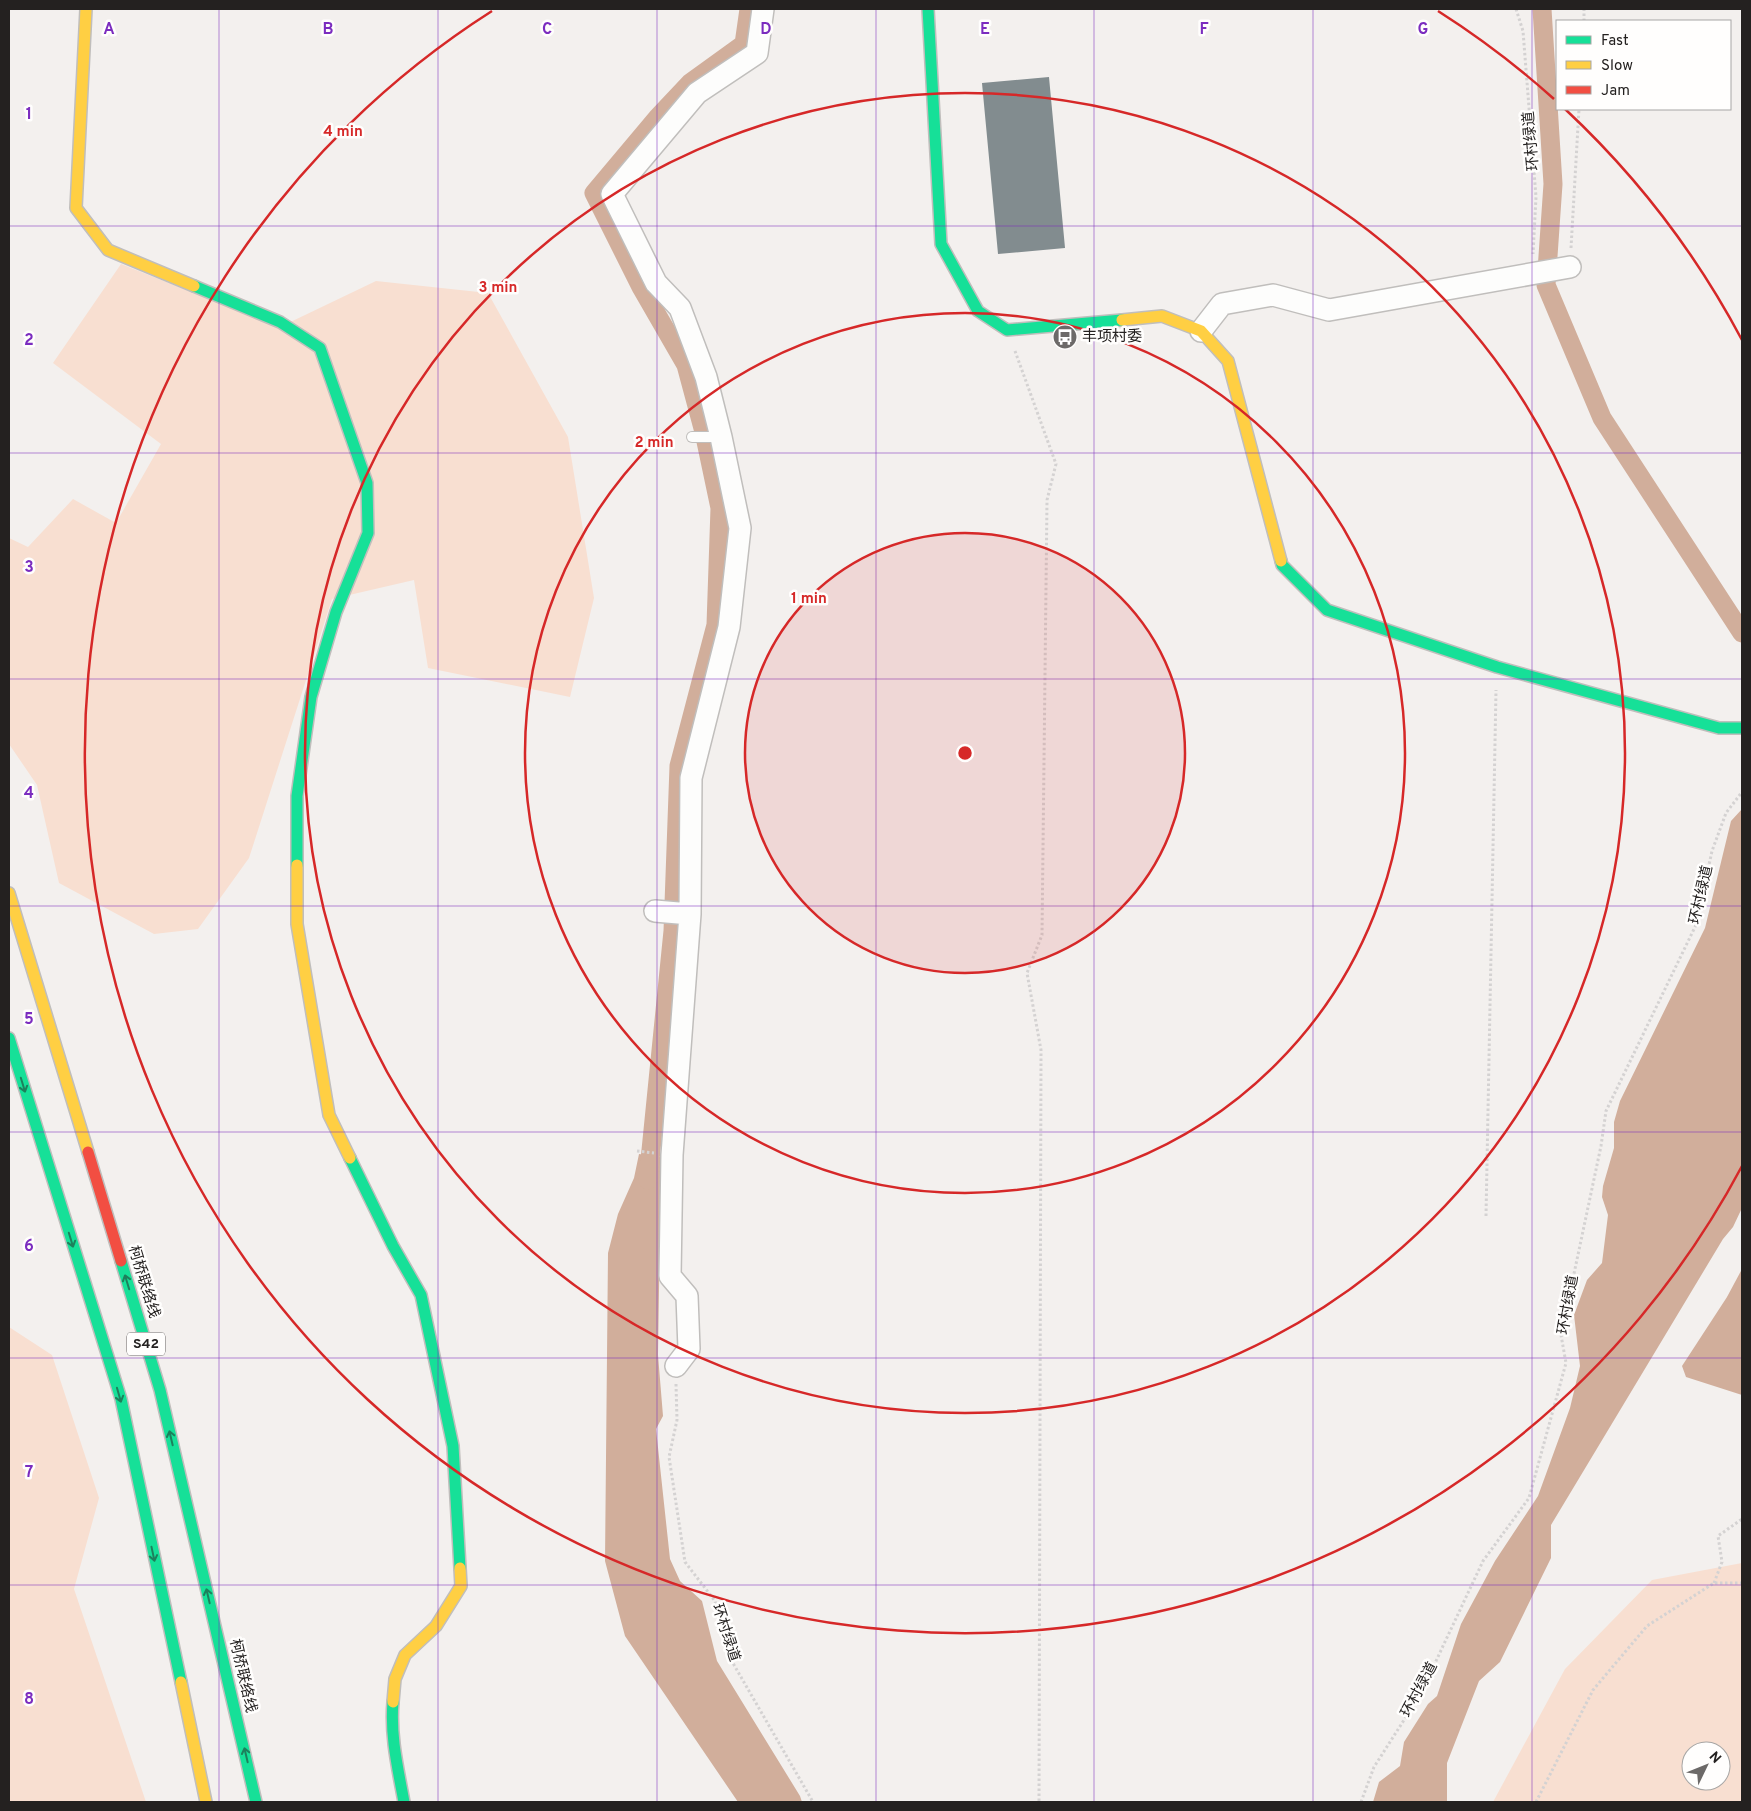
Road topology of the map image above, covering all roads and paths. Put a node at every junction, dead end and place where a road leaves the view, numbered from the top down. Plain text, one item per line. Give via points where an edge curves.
1 (86, 9) edge
2 (763, 9) edge
3 (928, 9) edge
4 (1516, 9) edge
5 (1579, 110) edge
6 (1570, 267) joint
7 (1532, 274) junction
8 (1007, 330) junction
9 (1201, 331) junction
10 (692, 437) dead end
11 (721, 437) junction
12 (1497, 667) junction
13 (1742, 728) edge
14 (1742, 792) edge
15 (9, 893) edge
16 (9, 1038) edge
17 (1486, 1216) dead end
18 (676, 1366) joint
19 (1742, 1519) edge
20 (1714, 1583) junction
21 (1742, 1583) edge
22 (206, 1802) edge
23 (257, 1802) edge
24 (404, 1802) edge
25 (813, 1802) edge
26 (1039, 1802) edge
27 (1360, 1802) edge
28 (1536, 1802) edge

1 - 24 main road via 76,208 108,250 280,322 320,348 367,483 368,533 336,612 311,697 297,796 297,924 330,1115 393,1246 421,1295 453,1446 461,1586 436,1626 405,1656 395,1679 394,1749
2 - 11 street via 757,53 697,94 612,194 656,283 680,308 706,377
3 - 8 main road via 941,244 978,311
4 - 7 path, 环村绿道 via 1523,31 1536,197
5 - 6 path
6 - 7 street
7 - 9 street via 1329,310 1273,295 1222,304
8 - 9 main road via 1162,316
8 - 26 path via 1056,464 1047,500 1042,935 1027,973 1041,1050
9 - 12 main road via 1228,361 1282,565 1327,610
10 - 11 lane
11 - 18 street via 740,528 729,627 690,778 673,912 670,1276 687,1296 689,1348
12 - 13 main road via 1718,728
12 - 17 path
14 - 27 path, 环村绿道 via 1726,813 1712,851 1696,925 1606,1111 1562,1335 1566,1363 1529,1498 1483,1561 1420,1695 1374,1767
23 -> 15 main road, 柯桥联络线 / S42 via 160,1390
16 -> 22 main road, S42 via 120,1399
18 - 25 path, 环村绿道 via 677,1420 669,1457 685,1562 715,1601 730,1658
19 - 20 path via 1718,1536 1722,1562
20 - 21 path
20 - 28 path via 1647,1626 1593,1690

